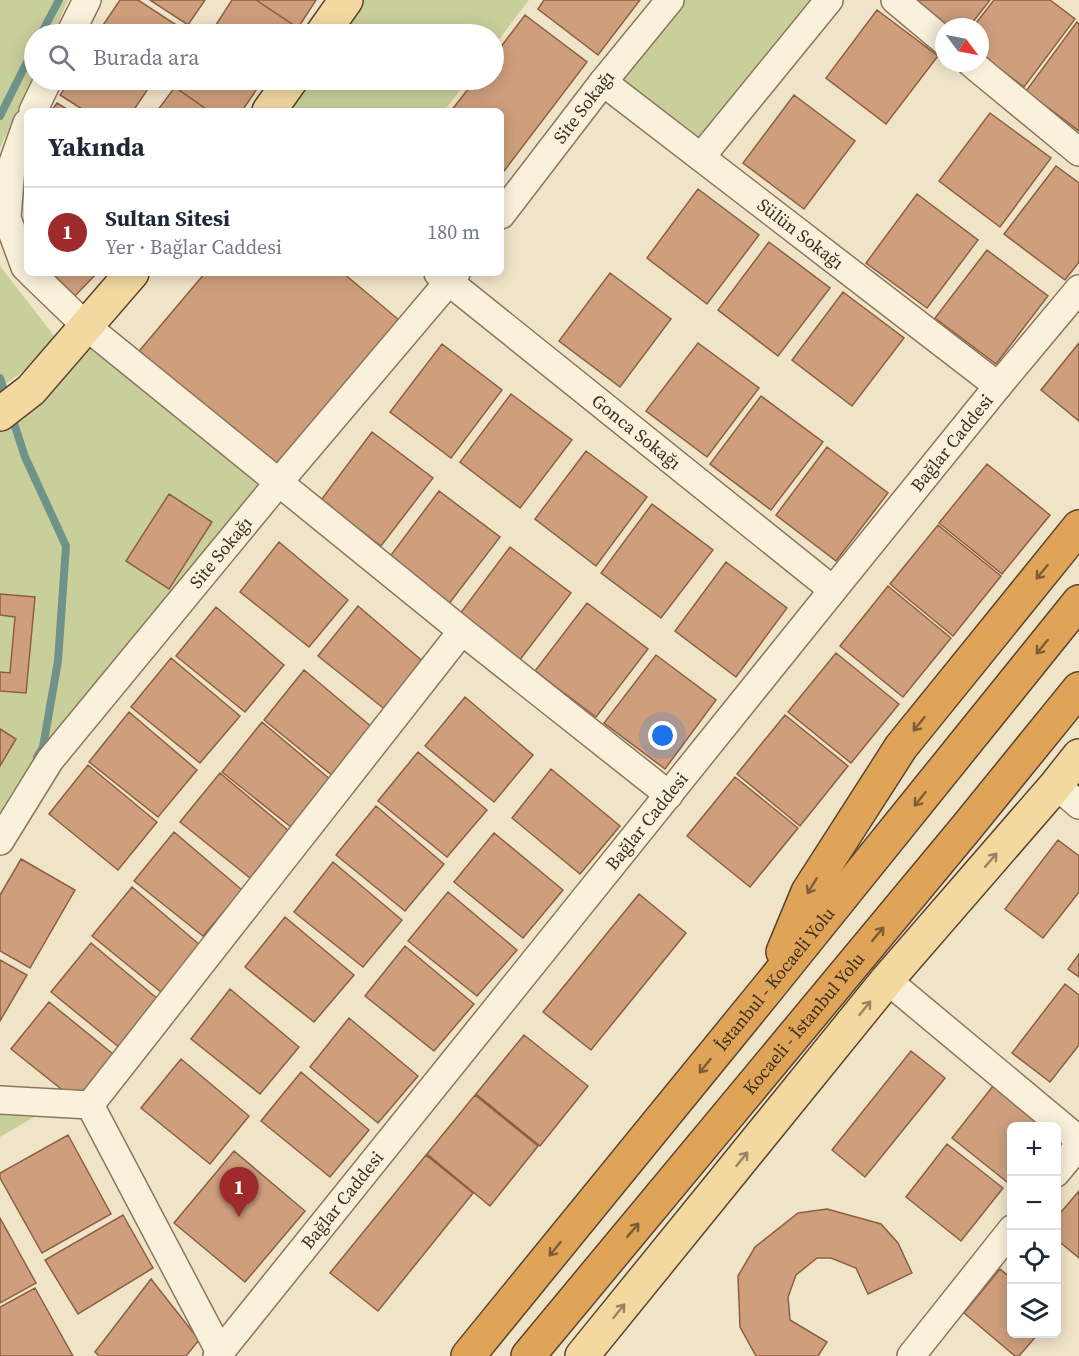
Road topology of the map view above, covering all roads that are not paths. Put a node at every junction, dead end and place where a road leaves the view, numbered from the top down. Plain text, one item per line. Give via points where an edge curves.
1 (87, 0) edge
2 (346, 0) edge
3 (670, 0) edge
4 (830, 0) edge
5 (895, 0) edge
6 (75, 24) edge
7 (329, 24) edge
8 (935, 33) edge
9 (982, 72) edge
10 (603, 82) junction
11 (43, 90) edge
12 (284, 90) edge
13 (34, 108) edge
14 (271, 108) edge
15 (24, 131) edge
16 (1079, 152) edge
17 (701, 157) junction
18 (504, 211) edge
19 (24, 264) edge
20 (34, 276) edge
21 (129, 276) edge
22 (448, 276) edge
23 (1079, 288) edge
24 (86, 326) junction
25 (998, 386) junction
26 (0, 414) edge
27 (279, 482) junction
28 (1079, 526) edge
29 (833, 590) junction
30 (1079, 602) edge
31 (462, 631) junction
32 (1079, 689) edge
33 (1079, 706) edge
34 (1079, 756) edge
35 (669, 795) junction
36 (1067, 795) edge
37 (967, 827) junction
38 (0, 841) edge
39 (887, 980) junction
40 (768, 988) junction
41 (0, 1100) edge
42 (90, 1105) junction
43 (1079, 1143) edge
44 (1061, 1166) edge
45 (1010, 1230) edge
46 (218, 1354) edge
47 (468, 1356) edge
48 (528, 1356) edge
49 (582, 1356) edge
50 (911, 1356) edge

1 - 6 street
2 - 7 main road
3 - 10 street, Site Sokağı
4 - 17 street
5 - 8 street
9 - 16 street
10 - 17 street, Sülün Sokağı
10 - 18 street, Site Sokağı
11 - 13 street
12 - 14 main road
15 - 19 street via 11,168 7,218
17 - 25 street, Sülün Sokağı
20 - 24 street
21 - 24 main road
22 - 27 street, Site Sokağı
22 - 29 street, Gonca Sokağı
23 - 25 street, Bağlar Caddesi
24 - 26 main road via 31,390
24 - 27 street
25 - 29 street, Bağlar Caddesi
27 - 31 street
27 - 38 street, Site Sokağı via 50,760
28 -> 40 highway via 901,747 808,892
29 - 35 street, Bağlar Caddesi
30 -> 40 highway, İstanbul - Kocaeli Yolu
31 - 35 street
31 - 42 street
32 - 37 highway, Kocaeli - İstanbul Yolu
33 - 37 highway
34 - 36 main road
35 - 46 street, Bağlar Caddesi
39 -> 36 main road
48 -> 37 highway, Kocaeli - İstanbul Yolu
39 - 43 street
49 -> 39 main road
40 -> 47 highway, İstanbul - Kocaeli Yolu
41 - 42 street
42 - 46 street
43 - 44 street
45 - 50 street

